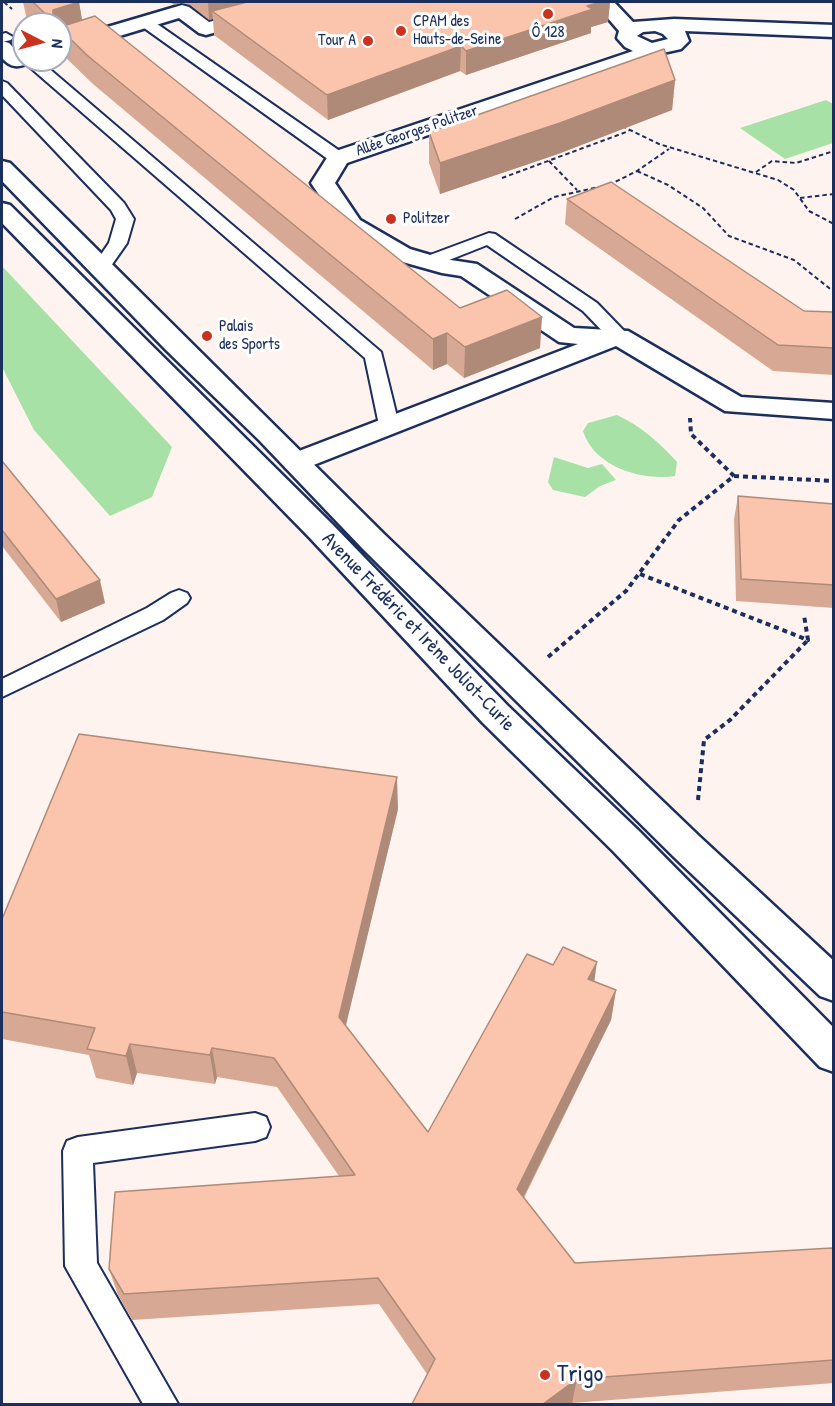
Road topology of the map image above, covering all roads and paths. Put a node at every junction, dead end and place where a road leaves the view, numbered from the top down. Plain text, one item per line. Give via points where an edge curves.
1 (301, 2) edge
2 (604, 2) edge
3 (145, 22) junction
4 (631, 30) junction
5 (834, 31) edge
6 (671, 34) junction
7 (3, 41) edge
8 (72, 44) edge
9 (647, 49) junction
10 (12, 55) edge
11 (44, 72) edge
12 (2, 86) edge
13 (622, 126) edge
14 (630, 131) junction
15 (670, 148) junction
16 (834, 151) edge
17 (338, 158) junction
18 (549, 161) junction
19 (2, 168) edge
20 (637, 171) junction
21 (756, 172) junction
22 (502, 178) edge
23 (577, 190) junction
24 (834, 194) edge
25 (800, 198) junction
26 (2, 210) edge
27 (834, 224) edge
28 (489, 238) junction
29 (428, 262) junction
30 (100, 269) junction
31 (834, 292) edge
32 (619, 337) junction
33 (688, 377) junction
34 (834, 411) edge
35 (389, 425) junction
36 (296, 462) junction
37 (734, 476) junction
38 (834, 481) edge
39 (639, 574) junction
40 (179, 598) dead end
41 (804, 615) dead end
42 (808, 640) junction
43 (518, 683) junction
44 (2, 689) edge
45 (687, 847) junction
46 (834, 985) edge
47 (834, 1055) edge
48 (255, 1127) dead end
49 (161, 1404) edge

1 - 3 main road via 206,29 182,11
2 - 4 main road
3 - 8 main road
3 - 17 lane
4 - 6 main road via 645,26
4 - 9 main road via 627,38 630,43
5 - 6 main road via 740,28
6 - 9 main road, Allée Georges Politzer via 667,48
7 - 10 main road
9 - 17 main road, Allée Georges Politzer via 645,54
11 - 35 lane via 374,356
12 - 30 lane via 125,219 117,243
13 - 14 path
14 - 15 path
14 - 18 path
15 - 20 path
15 - 21 path
16 - 21 path via 796,164 772,161
17 - 29 main road, Allée Georges Politzer via 323,183 351,225 401,254
18 - 22 path
18 - 23 path
19 - 30 main road, Avenue Frédéric et Irène Joliot-Curie
20 - 23 path via 604,187
20 - 31 path via 703,208 729,236 794,260
21 - 25 path via 794,189
23 - 28 path via 535,204
24 - 25 path
25 - 27 path via 812,214
26 - 47 main road, Avenue Frédéric et Irène Joliot-Curie
28 - 29 lane
28 - 32 lane via 590,307
29 - 32 main road, Allée Georges Politzer via 468,269 568,336
30 - 36 main road, Avenue Frédéric et Irène Joliot-Curie
32 - 33 main road, Allée Georges Politzer
32 - 35 main road
33 - 34 main road, Allée Georges Politzer via 735,405
33 - 37 path via 691,434
35 - 36 main road
36 - 43 main road, Avenue Frédéric et Irène Joliot-Curie
37 - 38 path
37 - 39 path via 679,520
39 - 42 path
39 - 43 path via 626,591
40 - 44 lane via 155,614
41 - 42 path
42 - 45 path via 730,720 704,740 698,801
43 - 45 main road, Avenue Frédéric et Irène Joliot-Curie
45 - 46 main road, Avenue Frédéric et Irène Joliot-Curie
48 - 49 lane via 78,1151 81,1266

